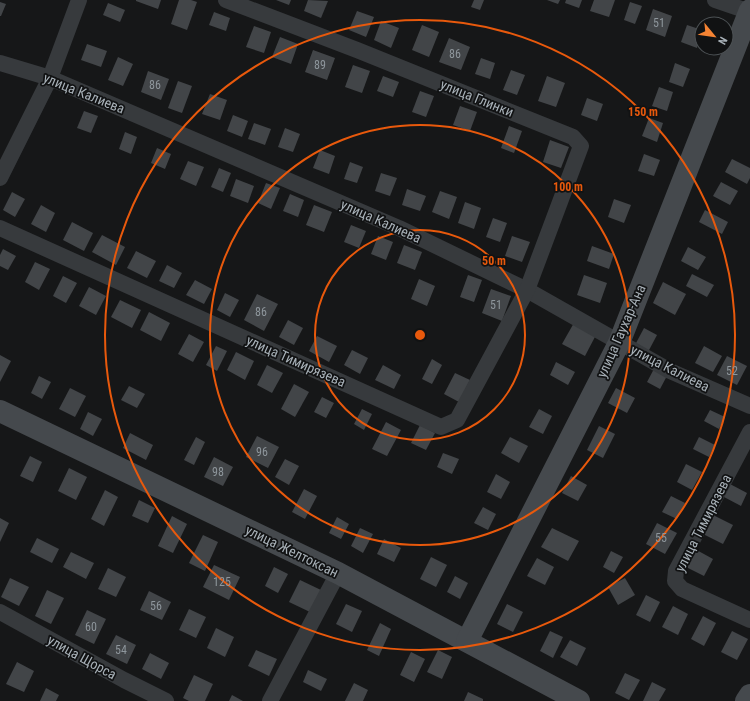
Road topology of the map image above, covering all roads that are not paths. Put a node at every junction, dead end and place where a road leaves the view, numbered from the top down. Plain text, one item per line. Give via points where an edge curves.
1 (79, 0) edge
2 (226, 0) edge
3 (715, 0) edge
4 (750, 11) edge
5 (0, 63) edge
6 (50, 78) junction
7 (0, 178) edge
8 (0, 228) edge
9 (527, 290) junction
10 (619, 343) junction
11 (750, 406) edge
12 (0, 411) edge
13 (750, 432) edge
14 (338, 573) junction
15 (0, 612) edge
16 (750, 620) edge
17 (467, 641) junction
18 (750, 695) edge
19 (166, 701) edge
20 (270, 701) edge
21 (579, 701) edge
22 (746, 701) edge

1 - 6 street
2 - 9 street, улица Глинки via 573,137 581,146
3 - 4 street
4 - 10 street, улица Гаухар-Ана
5 - 6 street, улица Калиева
6 - 7 street
6 - 9 street, улица Калиева via 399,228
8 - 9 street, улица Тимирязева via 440,427 457,420
9 - 10 street, улица Калиева
10 - 11 street, улица Калиева via 670,371
10 - 17 street, улица Гаухар-Ана
12 - 14 street, улица Желтоксан
13 - 16 street, улица Тимирязева via 676,571 675,581 682,589
14 - 17 street, улица Желтоксан
14 - 20 street
15 - 19 street, улица Щорса
17 - 21 street, улица Желтоксан
18 - 22 street

